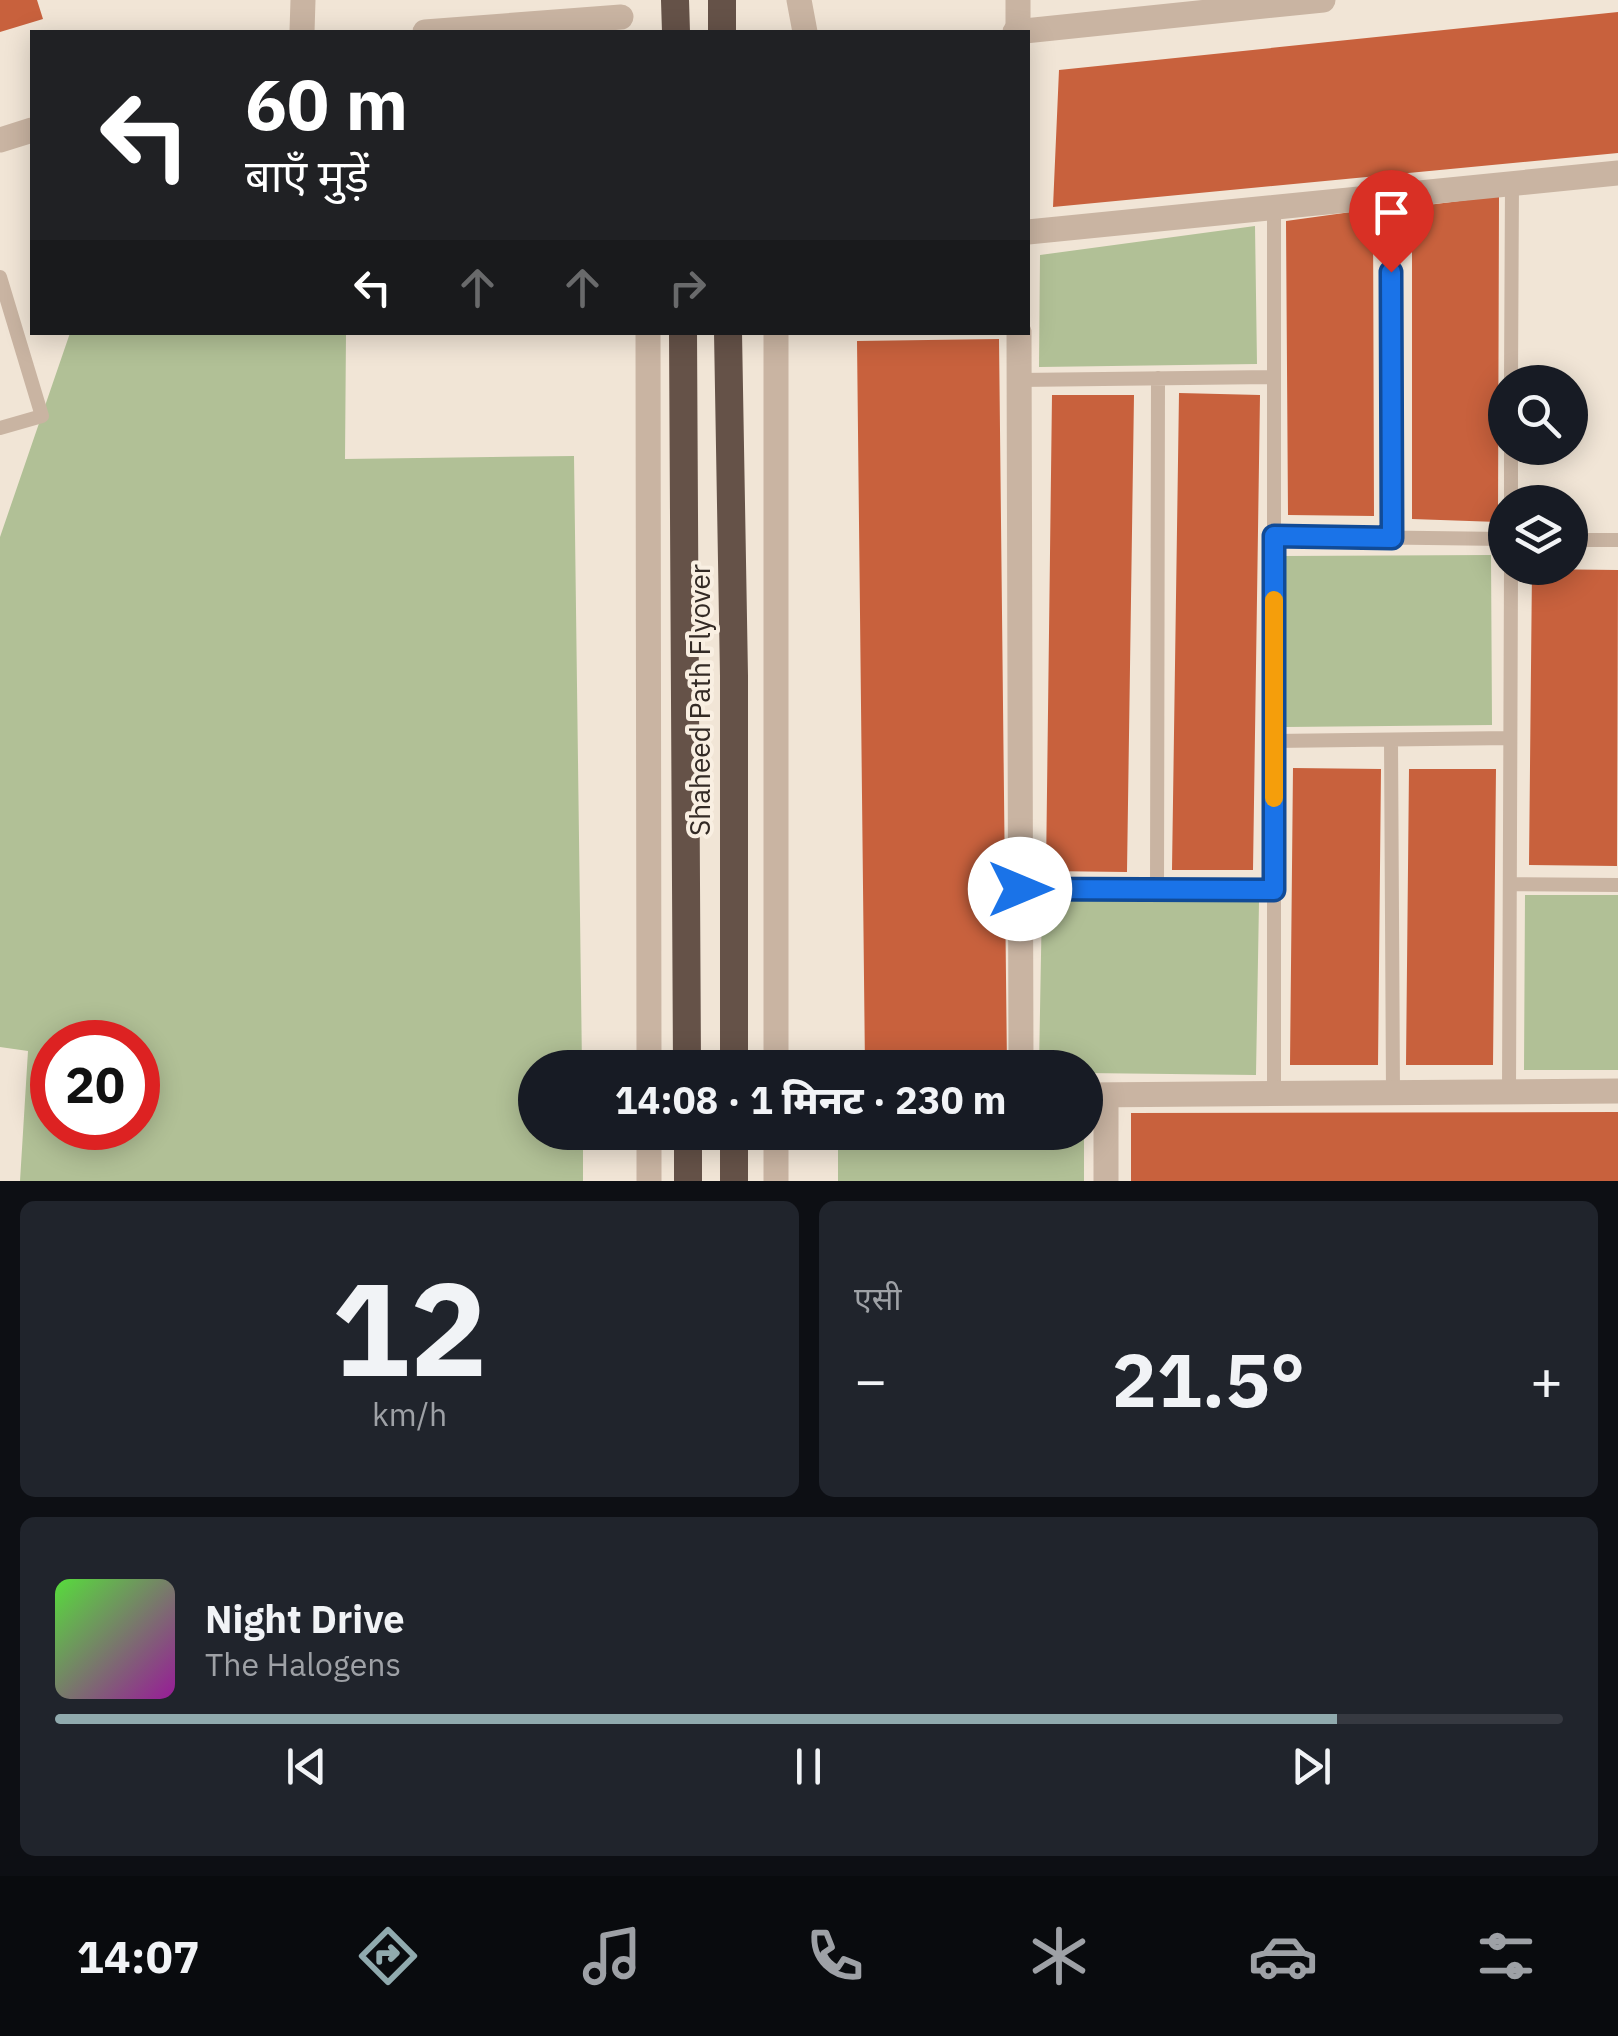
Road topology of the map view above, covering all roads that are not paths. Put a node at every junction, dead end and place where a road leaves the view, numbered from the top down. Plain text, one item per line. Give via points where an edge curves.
1 (303, 0) edge
2 (675, 0) edge
3 (722, 0) edge
4 (799, 0) edge
5 (1018, 0) edge
6 (1323, 0) edge
7 (623, 16) edge
8 (302, 30) edge
9 (449, 30) edge
10 (676, 30) edge
11 (722, 30) edge
12 (806, 30) edge
13 (1017, 30) edge
14 (1030, 31) edge
15 (30, 131) edge
16 (0, 140) edge
17 (1618, 173) edge
18 (1512, 184) junction
19 (1390, 196) junction
20 (1274, 208) junction
21 (1030, 232) edge
22 (0, 277) edge
23 (648, 335) edge
24 (683, 335) edge
25 (728, 335) edge
26 (776, 335) edge
27 (1019, 335) edge
28 (1511, 365) edge
29 (1274, 377) junction
30 (1158, 378) junction
31 (1019, 380) junction
32 (0, 428) edge
33 (1274, 536) junction
34 (1392, 538) junction
35 (1488, 539) edge
36 (1588, 540) edge
37 (1618, 540) edge
38 (1510, 585) edge
39 (1510, 738) junction
40 (1391, 740) junction
41 (1274, 741) junction
42 (1510, 884) junction
43 (1618, 885) edge
44 (1020, 889) junction
45 (1157, 889) junction
46 (1274, 890) junction
47 (649, 1050) edge
48 (688, 1050) edge
49 (734, 1050) edge
50 (776, 1050) edge
51 (1021, 1050) edge
52 (1618, 1090) edge
53 (1393, 1092) junction
54 (1509, 1092) junction
55 (1274, 1094) junction
56 (1103, 1095) edge
57 (649, 1150) edge
58 (688, 1150) edge
59 (734, 1150) edge
60 (776, 1150) edge
61 (1102, 1150) edge
62 (649, 1181) edge
63 (688, 1181) edge
64 (734, 1181) edge
65 (776, 1181) edge
66 (1106, 1181) edge

1 - 8 street
2 - 10 highway
3 - 11 highway
4 - 12 street
5 - 13 street
6 - 14 street
7 - 9 street
15 - 16 street
17 - 18 street
18 - 19 street
18 - 28 lane
19 - 20 street
19 - 34 lane
20 - 21 street
20 - 29 lane
22 - 32 lane via 42,416
23 - 47 street
24 - 48 highway, Shaheed Path Flyover
25 - 49 highway, Shaheed Path Flyover
26 - 50 street
27 - 31 street
29 - 30 lane
29 - 33 lane
30 - 31 lane
30 - 45 lane
31 - 44 street
33 - 34 lane
33 - 41 lane
34 - 35 lane
36 - 37 lane
38 - 39 lane
39 - 40 lane
39 - 42 lane
40 - 41 lane
40 - 53 lane
41 - 46 lane
42 - 43 lane
42 - 54 lane
44 - 45 lane
44 - 51 street
45 - 46 lane
46 - 55 lane
52 - 54 street
53 - 54 street
53 - 55 street
55 - 56 street
57 - 62 street
58 - 63 highway
59 - 64 highway
60 - 65 street
61 - 66 street

